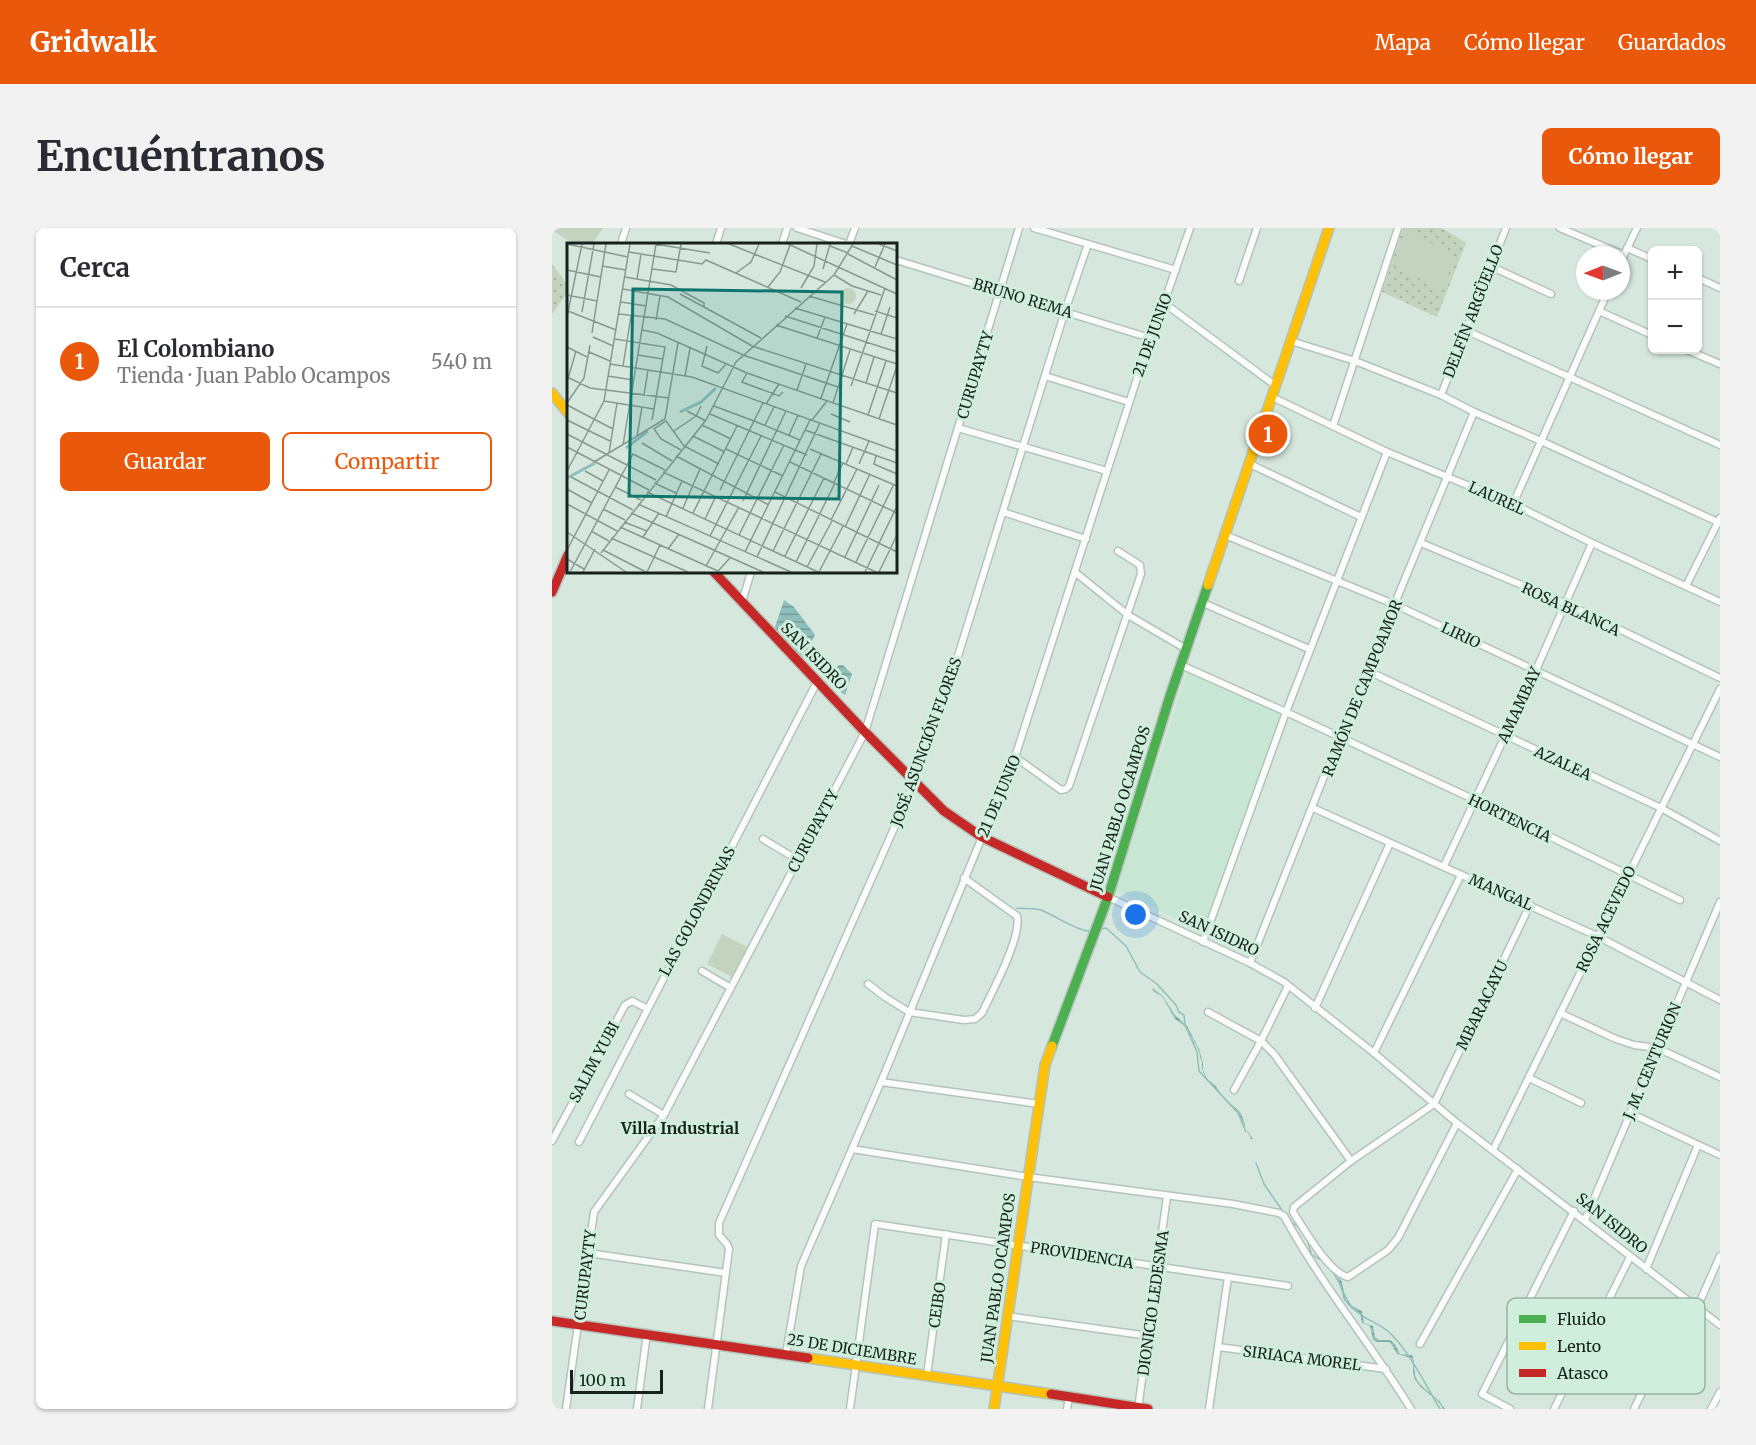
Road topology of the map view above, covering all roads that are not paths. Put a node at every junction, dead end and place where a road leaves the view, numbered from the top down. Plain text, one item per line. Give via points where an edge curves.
1 (626, 228) edge
2 (720, 228) edge
3 (787, 228) edge
4 (797, 228) edge
5 (855, 228) edge
6 (1019, 228) edge
7 (1034, 228) edge
8 (1190, 228) edge
9 (1257, 228) edge
10 (1329, 228) edge
11 (1398, 228) edge
12 (1506, 228) edge
13 (1560, 228) edge
14 (1637, 228) edge
15 (621, 243) edge
16 (716, 243) edge
17 (782, 243) edge
18 (845, 243) edge
19 (848, 243) edge
20 (1088, 244) junction
21 (1597, 246) edge
22 (1628, 246) edge
23 (1630, 249) edge
24 (1648, 257) edge
25 (897, 260) edge
26 (1490, 266) junction
27 (1176, 270) junction
28 (1702, 280) edge
29 (1239, 281) dead end
30 (1720, 288) edge
31 (1001, 291) junction
32 (1551, 294) dead end
33 (1604, 300) edge
34 (1164, 303) junction
35 (1065, 311) junction
36 (1599, 311) junction
37 (1465, 330) junction
38 (1648, 333) edge
39 (1150, 338) junction
40 (1291, 341) junction
41 (1696, 354) edge
42 (1354, 361) junction
43 (1720, 364) edge
44 (1045, 376) junction
45 (1569, 376) junction
46 (1276, 386) junction
47 (552, 393) edge
48 (1441, 395) junction
49 (1272, 397) junction
50 (1129, 402) junction
51 (567, 412) edge
52 (1474, 412) junction
53 (1333, 426) junction
54 (958, 428) junction
55 (1542, 441) junction
56 (1023, 445) junction
57 (1720, 445) edge
58 (1387, 452) junction
59 (1250, 464) junction
60 (1107, 471) junction
61 (1447, 476) junction
62 (1513, 504) junction
63 (1003, 512) junction
64 (1361, 517) junction
65 (1719, 521) edge
66 (1226, 535) junction
67 (1086, 539) junction
68 (1421, 543) junction
69 (1592, 543) junction
70 (1118, 551) dead end
71 (567, 557) edge
72 (715, 573) edge
73 (751, 573) edge
74 (1076, 573) junction
75 (555, 576) edge
76 (1336, 582) junction
77 (1686, 586) junction
78 (552, 592) edge
79 (742, 602) junction
80 (1720, 602) edge
81 (1203, 603) junction
82 (1564, 603) junction
83 (1396, 605) junction
84 (1128, 615) junction
85 (1186, 649) junction
86 (1309, 649) junction
87 (1181, 665) junction
88 (1536, 670) junction
89 (1368, 671) junction
90 (1720, 678) edge
91 (817, 682) junction
92 (1720, 689) edge
93 (1286, 712) junction
94 (865, 732) junction
95 (1505, 735) junction
96 (1340, 736) junction
97 (1692, 744) junction
98 (1016, 757) junction
99 (1720, 757) edge
100 (915, 781) junction
101 (1475, 800) junction
102 (1313, 808) junction
103 (1661, 808) junction
104 (982, 837) junction
105 (763, 839) dead end
106 (1720, 841) edge
107 (1390, 843) junction
108 (798, 860) junction
109 (1444, 866) junction
110 (1461, 874) junction
111 (1629, 875) junction
112 (964, 878) junction
113 (1108, 897) junction
114 (1680, 900) dead end
115 (1720, 902) edge
116 (1530, 905) junction
117 (1713, 918) junction
118 (1720, 922) edge
119 (1597, 936) junction
120 (1203, 942) junction
121 (1250, 963) junction
122 (702, 971) dead end
123 (1685, 982) junction
124 (868, 984) dead end
125 (1288, 986) junction
126 (731, 988) junction
127 (1720, 1000) edge
128 (646, 1008) junction
129 (1315, 1008) junction
130 (909, 1012) junction
131 (1208, 1012) dead end
132 (1560, 1013) junction
133 (1261, 1041) junction
134 (1657, 1048) junction
135 (1374, 1053) junction
136 (1720, 1077) edge
137 (1529, 1078) junction
138 (880, 1082) junction
139 (1234, 1090) dead end
140 (629, 1094) dead end
141 (1581, 1103) dead end
142 (1039, 1104) junction
143 (1434, 1104) junction
144 (1630, 1113) junction
145 (664, 1115) junction
146 (1457, 1123) junction
147 (552, 1141) edge
148 (579, 1142) dead end
149 (1698, 1145) junction
150 (852, 1149) junction
151 (1493, 1150) junction
152 (1720, 1155) edge
153 (1351, 1161) junction
154 (1518, 1169) junction
155 (1028, 1177) junction
156 (1167, 1196) junction
157 (1574, 1211) junction
158 (1585, 1220) junction
159 (946, 1234) junction
160 (1017, 1245) junction
161 (588, 1253) junction
162 (1720, 1256) edge
163 (1630, 1257) junction
164 (1158, 1267) junction
165 (1646, 1269) junction
166 (726, 1273) junction
167 (1228, 1277) junction
168 (1288, 1286) dead end
169 (1530, 1298) edge
170 (1610, 1298) edge
171 (1684, 1298) edge
172 (1701, 1298) edge
173 (1705, 1314) edge
174 (1007, 1316) junction
175 (552, 1321) edge
176 (579, 1324) junction
177 (1720, 1325) edge
178 (647, 1333) junction
179 (1149, 1336) junction
180 (716, 1344) junction
181 (1420, 1344) dead end
182 (1507, 1344) edge
183 (1218, 1347) junction
184 (786, 1354) junction
185 (856, 1364) junction
186 (1386, 1369) junction
187 (927, 1375) junction
188 (998, 1385) junction
189 (1720, 1392) edge
190 (1562, 1394) edge
191 (1641, 1394) edge
192 (1069, 1397) junction
193 (1142, 1408) edge
194 (566, 1409) edge
195 (637, 1409) edge
196 (708, 1409) edge
197 (850, 1409) edge
198 (994, 1409) edge
199 (1067, 1409) edge
200 (1209, 1409) edge
201 (1411, 1409) edge
202 (1510, 1409) edge
203 (1554, 1409) edge
204 (1634, 1409) edge
205 (1712, 1409) edge

1 - 15 street
2 - 16 street
3 - 17 street
4 - 18 street
5 - 19 street
6 - 31 street, CURUPAYTY
7 - 20 street
8 - 27 street, 21 DE JUNIO
9 - 29 street
10 - 40 street, JUAN PABLO OCAMPOS
11 - 42 street
12 - 26 street, DELFÍN ARGÜELLO
13 - 21 street
14 - 22 street
20 - 27 street
20 - 35 street, JOSÉ ASUNCIÓN FLORES
23 - 24 street
25 - 31 street, BRUNO REMA
26 - 32 street
26 - 37 street, DELFÍN ARGÜELLO
27 - 34 street, 21 DE JUNIO
28 - 30 street
31 - 35 street, BRUNO REMA
31 - 54 street, CURUPAYTY
33 - 36 street
34 - 39 street, 21 DE JUNIO
34 - 46 street
35 - 39 street, BRUNO REMA
35 - 44 street, JOSÉ ASUNCIÓN FLORES
36 - 38 street
36 - 45 street
37 - 45 street
37 - 48 street, DELFÍN ARGÜELLO
39 - 50 street, 21 DE JUNIO
40 - 42 street
40 - 46 street, JUAN PABLO OCAMPOS
41 - 43 street
42 - 48 street
42 - 53 street
44 - 50 street
44 - 56 street, JOSÉ ASUNCIÓN FLORES
45 - 55 street
45 - 57 street
46 - 49 street, JUAN PABLO OCAMPOS
47 - 51 street
48 - 52 street
49 - 53 street, LAUREL
49 - 59 street, JUAN PABLO OCAMPOS
50 - 60 street, 21 DE JUNIO
52 - 55 street
52 - 61 street, RAMÓN DE CAMPOAMOR
53 - 58 street, LAUREL
54 - 56 street
54 - 94 street, CURUPAYTY
55 - 62 street
55 - 65 street
56 - 60 street
56 - 63 street, JOSÉ ASUNCIÓN FLORES
58 - 61 street, LAUREL
58 - 64 street
59 - 64 street
59 - 66 street, JUAN PABLO OCAMPOS
60 - 67 street, 21 DE JUNIO
61 - 62 street, LAUREL
61 - 68 street, RAMÓN DE CAMPOAMOR
62 - 69 street, LAUREL
63 - 67 street
63 - 100 street, JOSÉ ASUNCIÓN FLORES
64 - 76 street
65 - 77 street
66 - 76 street, LIRIO
66 - 81 street, JUAN PABLO OCAMPOS
67 - 74 street, 21 DE JUNIO
68 - 82 street, ROSA BLANCA
68 - 83 street, RAMÓN DE CAMPOAMOR
69 - 77 street, LAUREL
69 - 82 street, AMAMBAY
70 - 84 street via 1141,568
71 - 75 street
72 - 79 street, SAN ISIDRO
73 - 79 street
74 - 84 street
74 - 98 street, 21 DE JUNIO
75 - 78 street
76 - 83 street, LIRIO
76 - 86 street
77 - 80 street, LAUREL
79 - 91 street, SAN ISIDRO
81 - 85 street, JUAN PABLO OCAMPOS
81 - 86 street
82 - 88 street, AMAMBAY
82 - 90 street, ROSA BLANCA
83 - 88 street, LIRIO
83 - 89 street, RAMÓN DE CAMPOAMOR
84 - 85 street
84 - 98 street via 1066,789 1061,790
85 - 87 street, JUAN PABLO OCAMPOS
86 - 93 street
87 - 93 street, HORTENCIA
87 - 113 street, JUAN PABLO OCAMPOS
88 - 95 street, AMAMBAY
88 - 97 street, LIRIO
89 - 95 street, AZALEA
89 - 96 street, RAMÓN DE CAMPOAMOR
91 - 94 street, SAN ISIDRO
91 - 128 street, LAS GOLONDRINAS
92 - 97 street, ROSA ACEVEDO
93 - 96 street, HORTENCIA
93 - 120 street
94 - 100 street, SAN ISIDRO
94 - 108 street, CURUPAYTY
95 - 101 street, AMAMBAY
95 - 103 street, AZALEA
96 - 101 street, HORTENCIA
96 - 102 street, RAMÓN DE CAMPOAMOR
97 - 99 street, LIRIO
97 - 103 street, ROSA ACEVEDO
98 - 104 street, 21 DE JUNIO
100 - 104 street, SAN ISIDRO via 944,811
100 - 166 street, JOSÉ ASUNCIÓN FLORES via 719,1222 719,1235 729,1249
101 - 109 street, AMAMBAY
101 - 111 street, HORTENCIA
102 - 107 street, MANGAL
102 - 121 street, RAMÓN DE CAMPOAMOR
103 - 106 street, AZALEA
103 - 111 street, ROSA ACEVEDO
104 - 112 street, 21 DE JUNIO
104 - 113 street, SAN ISIDRO
105 - 108 street
107 - 109 street, MANGAL
107 - 129 street
108 - 126 street, CURUPAYTY
109 - 110 street, MANGAL
110 - 116 street, MANGAL
110 - 135 street
111 - 114 street, HORTENCIA
111 - 119 street, ROSA ACEVEDO
112 - 130 street, 21 DE JUNIO
112 - 130 street via 1017,916 1016,937 982,1013 975,1019
113 - 120 street, SAN ISIDRO
113 - 142 street, JUAN PABLO OCAMPOS via 1045,1065
115 - 117 street, J. M. CENTURION
116 - 119 street, MANGAL
116 - 143 street, MBARACAYU
117 - 118 street
117 - 123 street, J. M. CENTURION
119 - 123 street, MANGAL
119 - 132 street, ROSA ACEVEDO
120 - 121 street, SAN ISIDRO
121 - 125 street, SAN ISIDRO
122 - 126 street
123 - 127 street, MANGAL
123 - 134 street, J. M. CENTURION
124 - 130 street
125 - 129 street, SAN ISIDRO
125 - 133 street
126 - 145 street, CURUPAYTY
128 - 147 street, SALIM YUBI via 632,1001 625,1005
128 - 148 street, LAS GOLONDRINAS
129 - 135 street, SAN ISIDRO
130 - 138 street, 21 DE JUNIO
131 - 133 street
132 - 134 street via 1617,1039
132 - 137 street, ROSA ACEVEDO
133 - 139 street
133 - 153 street
134 - 136 street
134 - 144 street, J. M. CENTURION
135 - 143 street, SAN ISIDRO
137 - 141 street
137 - 151 street, ROSA ACEVEDO
138 - 142 street
138 - 150 street, 21 DE JUNIO
140 - 145 street
142 - 155 street, JUAN PABLO OCAMPOS
143 - 146 street, SAN ISIDRO
143 - 153 street
144 - 149 street
144 - 158 street, J. M. CENTURION
145 - 161 street, CURUPAYTY via 594,1212
146 - 151 street, SAN ISIDRO
146 - 153 street via 1398,1238 1388,1250 1348,1276 1340,1274 1321,1255 1293,1209
149 - 152 street
149 - 165 street
150 - 155 street
150 - 184 street, 21 DE JUNIO via 801,1266
151 - 154 street, SAN ISIDRO
154 - 157 street, SAN ISIDRO
154 - 181 street
155 - 156 street
155 - 160 street, JUAN PABLO OCAMPOS
156 - 164 street, DIONICIO LEDESMA
156 - 186 street via 1281,1214 1330,1292
157 - 158 street, SAN ISIDRO
157 - 169 street
158 - 163 street, SAN ISIDRO
159 - 160 street, PROVIDENCIA
159 - 185 street, PROVIDENCIA via 875,1224
159 - 187 street, CEIBO
160 - 164 street, PROVIDENCIA
160 - 174 street, JUAN PABLO OCAMPOS
161 - 166 street
161 - 176 street, CURUPAYTY
162 - 172 street
163 - 165 street, SAN ISIDRO
163 - 170 street
164 - 167 street, PROVIDENCIA
164 - 179 street, DIONICIO LEDESMA
165 - 171 street, SAN ISIDRO
166 - 180 street
167 - 168 street, PROVIDENCIA
167 - 183 street
173 - 177 street, SAN ISIDRO
174 - 179 street
174 - 188 street, JUAN PABLO OCAMPOS
175 - 176 street, 25 DE DICIEMBRE
176 - 178 street, 25 DE DICIEMBRE
176 - 194 street, CURUPAYTY
178 - 180 street, 25 DE DICIEMBRE
178 - 195 street
179 - 193 street, DIONICIO LEDESMA
180 - 184 street, 25 DE DICIEMBRE
180 - 196 street
182 - 202 street via 1482,1394
183 - 186 street, SIRIACA MOREL
183 - 200 street
184 - 185 street, 25 DE DICIEMBRE
185 - 187 street, 25 DE DICIEMBRE
185 - 197 street
186 - 201 street
187 - 188 street, 25 DE DICIEMBRE
188 - 192 street, 25 DE DICIEMBRE
188 - 198 street, JUAN PABLO OCAMPOS
189 - 205 street
190 - 203 street
191 - 204 street
192 - 193 street, 25 DE DICIEMBRE
192 - 199 street

